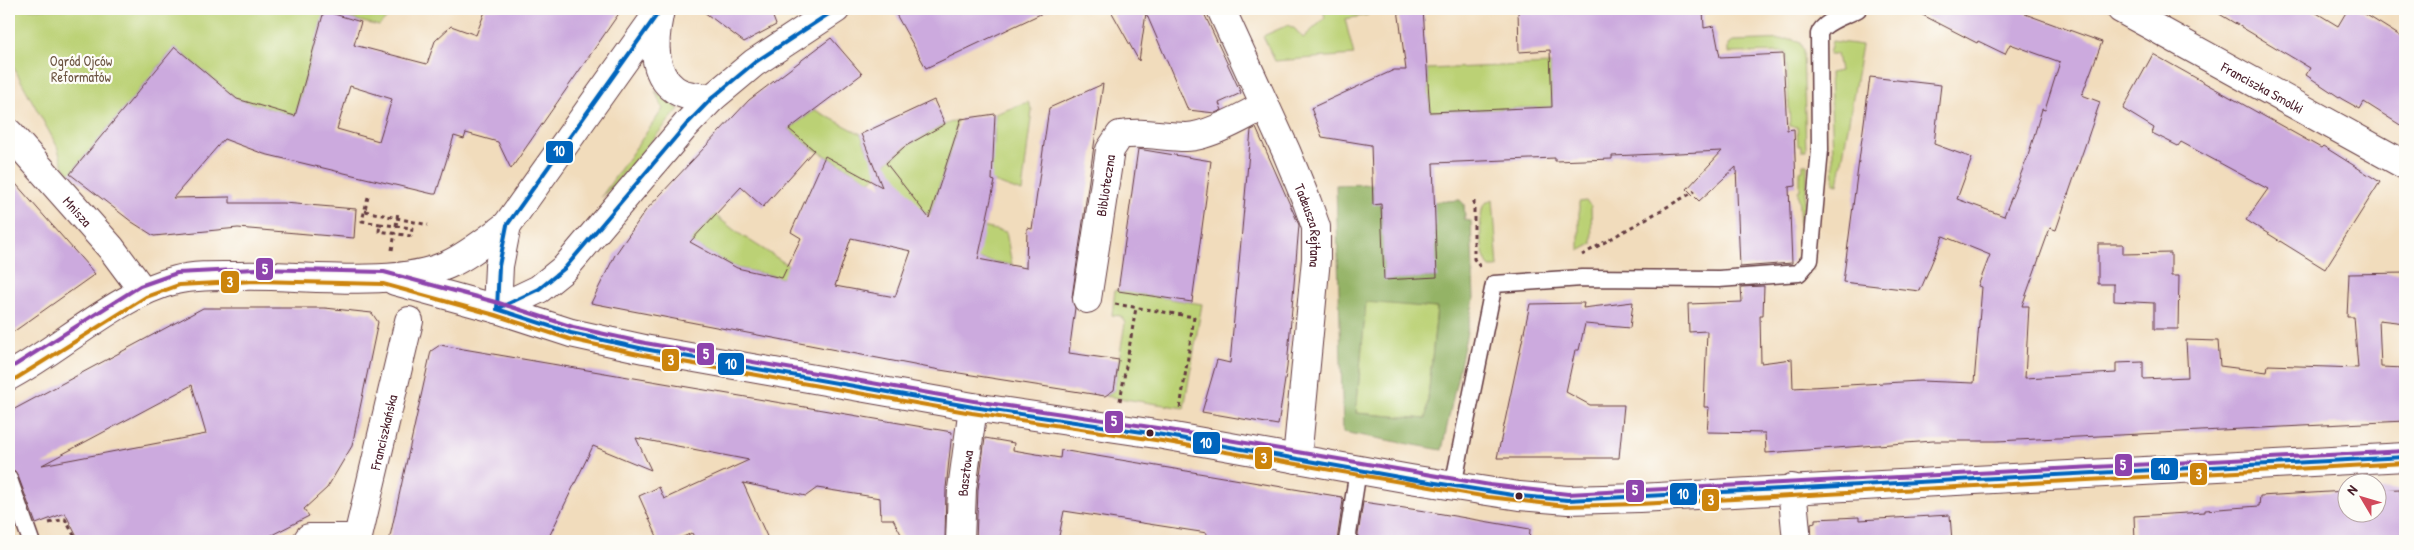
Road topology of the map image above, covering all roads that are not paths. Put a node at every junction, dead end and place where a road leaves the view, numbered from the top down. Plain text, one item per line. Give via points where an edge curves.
1 (836, 9) edge
2 (1221, 9) edge
3 (1858, 9) edge
4 (2121, 9) edge
5 (661, 10) edge
6 (712, 98) junction
7 (1265, 105) junction
8 (9, 133) edge
9 (2405, 165) edge
10 (507, 225) junction
11 (384, 278) junction
12 (143, 291) junction
13 (1087, 299) dead end
14 (498, 309) junction
15 (409, 321) dead end
16 (9, 376) edge
17 (973, 406) junction
18 (2405, 457) edge
19 (1297, 459) junction
20 (1358, 470) junction
21 (9, 479) edge
22 (1453, 486) junction
23 (1792, 488) junction
24 (29, 535) edge
25 (357, 539) edge
26 (307, 541) edge
27 (960, 541) edge
28 (1347, 541) edge
29 (1797, 541) edge

1 - 6 street via 768,52
2 - 7 street, Tadeusza Rejtana
3 - 22 lane via 1827,23 1819,34 1820,150 1810,260 1799,273 1719,279 1582,278 1494,284
4 - 9 street, Franciszka Smolki
5 - 6 street via 655,47 663,75 674,89 690,96
5 - 10 street
6 - 14 street via 686,124 565,268 540,289
7 - 13 street, Biblioteczna via 1209,132 1188,137 1136,132 1120,135 1110,150
7 - 19 street, Tadeusza Rejtana via 1316,228 1316,259
8 - 12 street, Mnisza via 111,248
10 - 11 street via 447,265 415,275
10 - 14 street via 499,266
11 - 12 street via 205,277 178,279
11 - 14 street
12 - 16 street
14 - 17 street via 571,333 644,350
15 - 25 street, Franciszkańska
17 - 19 street
17 - 27 street, Basztowa via 962,489
18 - 23 street
19 - 20 street
20 - 22 street
20 - 28 lane
21 - 24 lane
22 - 23 street via 1568,500
23 - 29 street
25 - 26 street via 310,538

